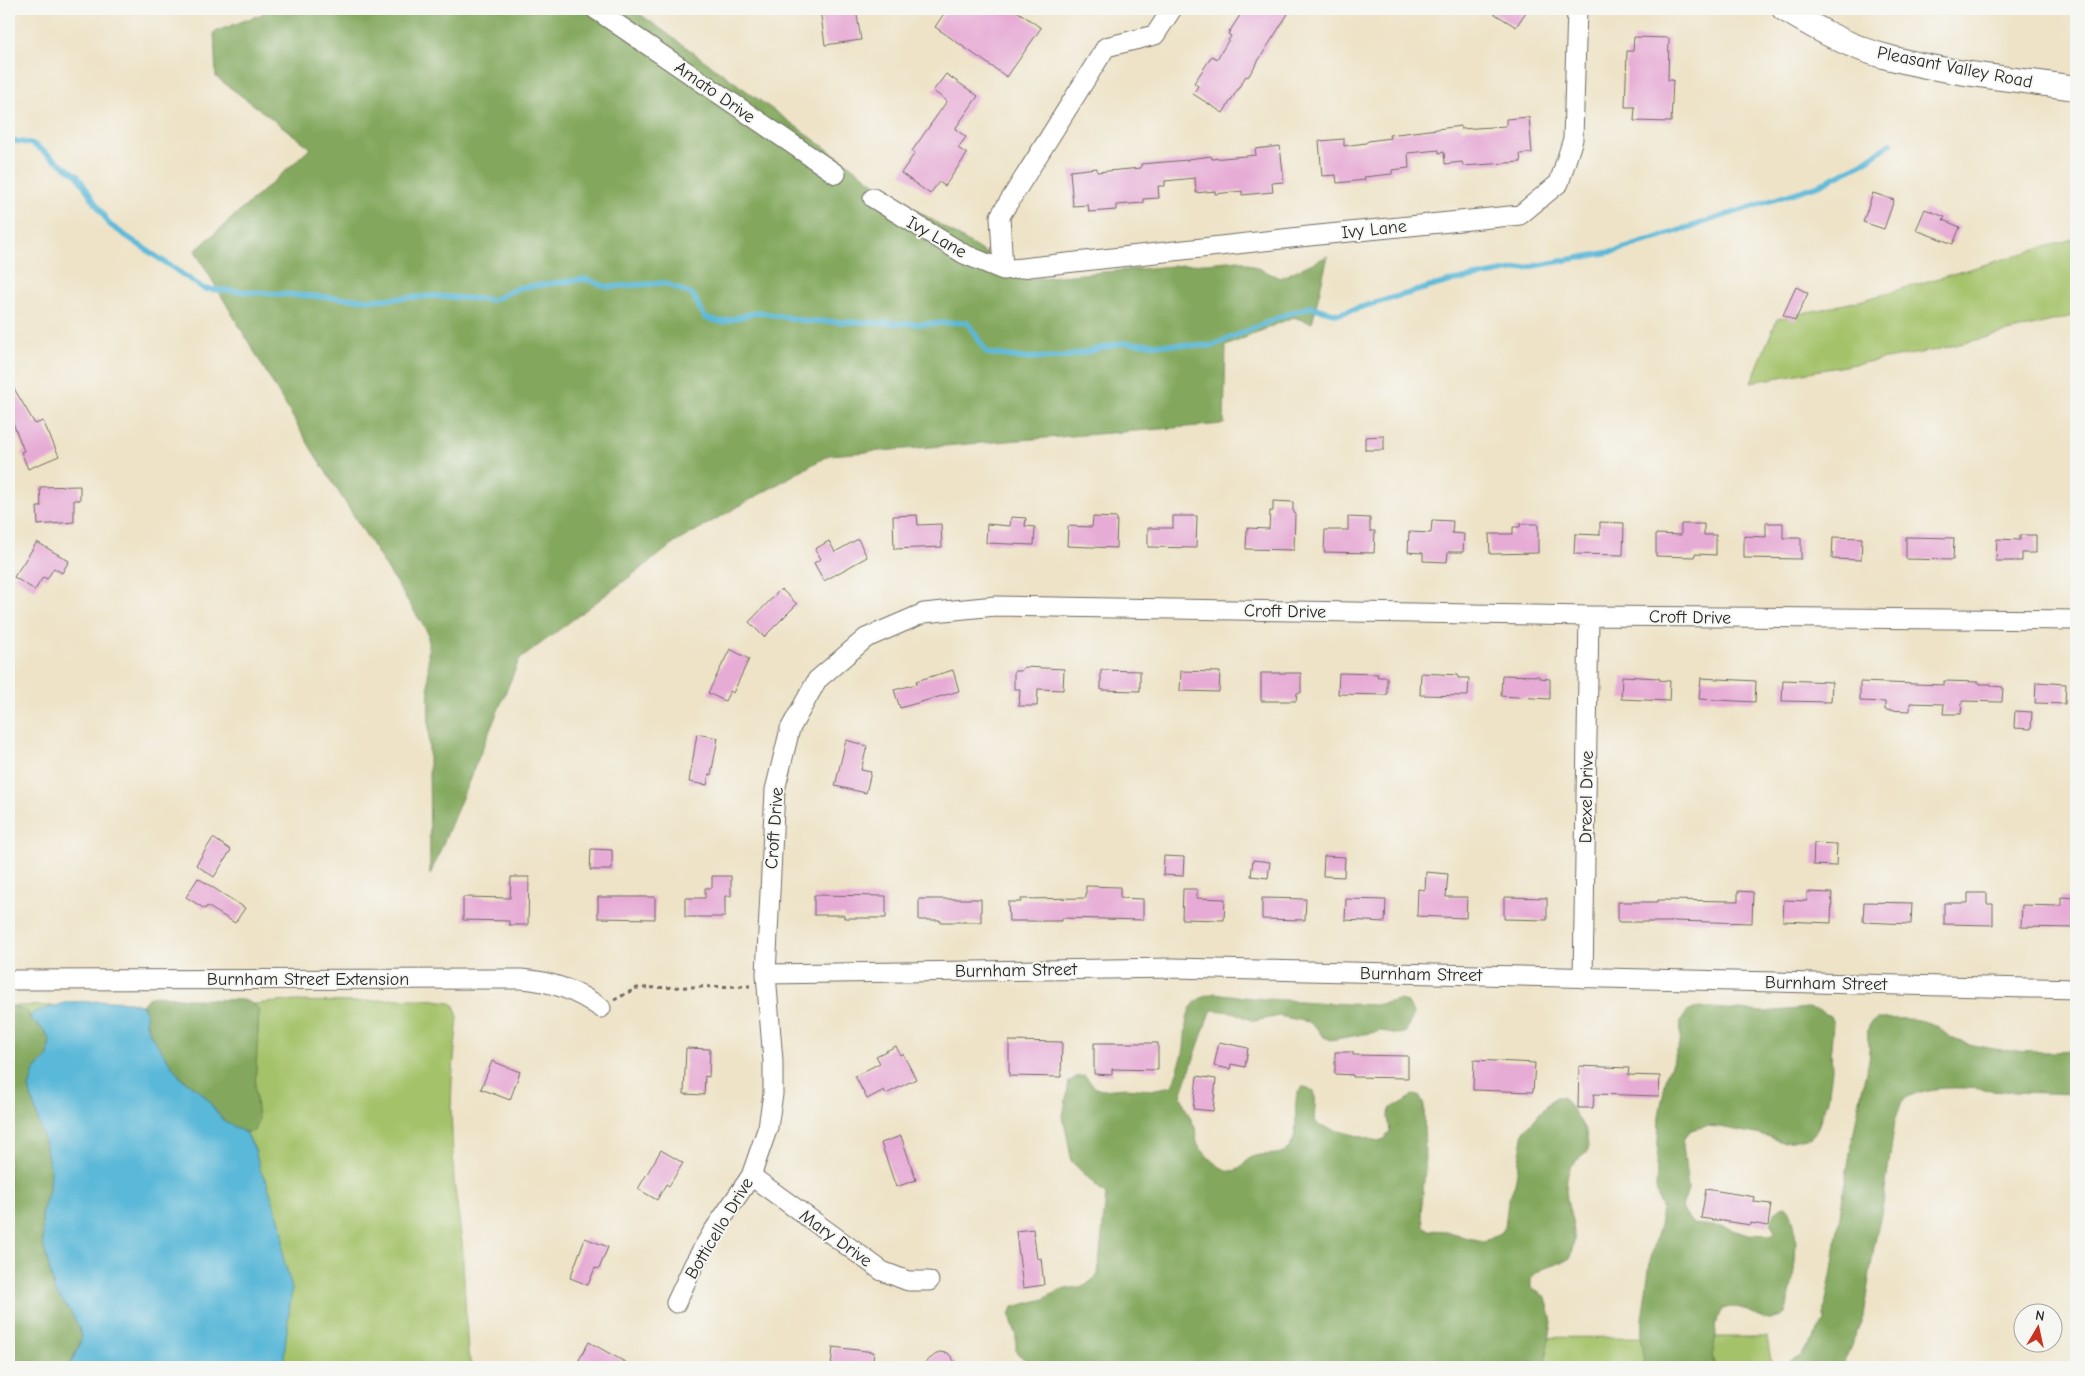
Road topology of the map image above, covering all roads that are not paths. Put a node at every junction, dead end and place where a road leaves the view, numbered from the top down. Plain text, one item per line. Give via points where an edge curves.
1 (596, 9) edge
2 (1172, 9) edge
3 (1577, 9) edge
4 (1784, 9) edge
5 (2076, 88) edge
6 (836, 174) dead end
7 (873, 198) dead end
8 (1003, 270) junction
9 (1589, 616) junction
10 (2076, 620) edge
11 (766, 974) junction
12 (1582, 978) junction
13 (9, 980) edge
14 (2076, 989) edge
15 (601, 1008) road end
16 (751, 1176) junction
17 (929, 1281) dead end
18 (676, 1303) dead end

1 - 6 street, Amato Drive
2 - 8 street via 1155,35 1106,47 1000,216
3 - 8 street, Ivy Lane via 1573,139 1559,183 1520,215
4 - 5 main road, Pleasant Valley Road via 1824,32 1890,58
7 - 8 street, Ivy Lane via 964,254
9 - 10 street, Croft Drive
9 - 11 street, Croft Drive via 995,606 924,613 866,638 817,680 790,729 775,790
9 - 12 street, Drexel Drive
11 - 12 street, Burnham Street via 1174,968
11 - 16 street, Botticello Drive via 773,1094 768,1127
12 - 14 street, Burnham Street
13 - 15 street, Burnham Street Extension via 521,979 564,987
16 - 17 street, Mary Drive via 882,1271 908,1281
16 - 18 street, Botticello Drive via 712,1232

